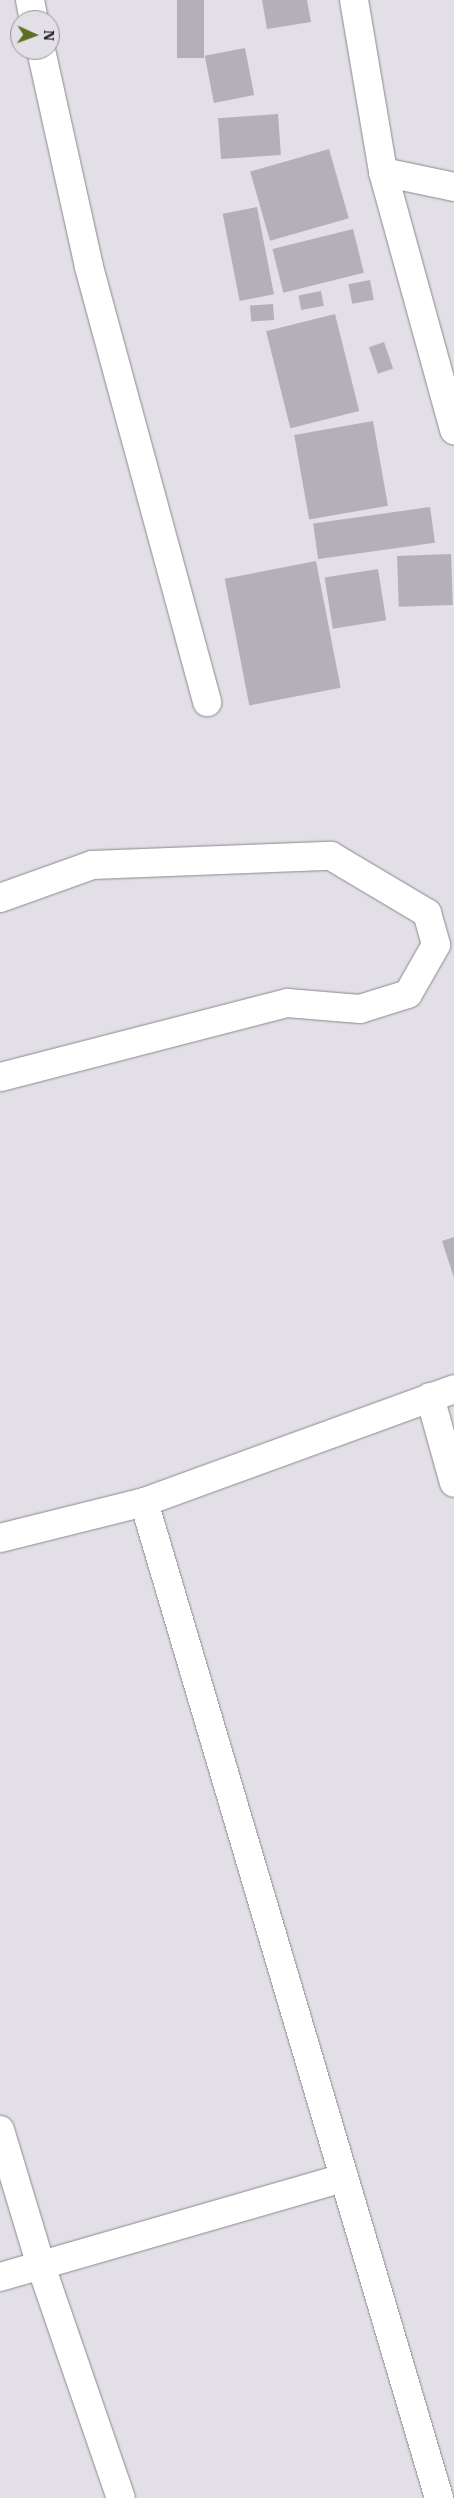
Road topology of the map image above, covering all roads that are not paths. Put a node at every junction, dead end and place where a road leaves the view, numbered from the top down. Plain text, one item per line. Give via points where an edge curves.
1 (354, 0) edge
2 (43, 60) edge
3 (383, 172) junction
4 (454, 187) edge
5 (454, 430) edge
6 (207, 702) dead end
7 (0, 898) edge
8 (0, 1077) edge
9 (442, 1393) edge
10 (454, 1483) edge
11 (144, 1502) junction
12 (0, 1538) edge
13 (0, 2130) edge
14 (344, 2178) junction
15 (41, 2266) junction
16 (0, 2277) edge
17 (121, 2498) edge
18 (439, 2498) edge

1 - 3 street
2 - 6 street via 89,267
3 - 4 street
3 - 5 street
7 - 8 street via 92,865 331,856 428,913 436,945 408,994 360,1009 287,1004
9 - 10 street
9 - 11 street
11 - 12 street
11 - 14 street
13 - 15 street
14 - 15 street
14 - 18 street
15 - 16 street
15 - 17 street

